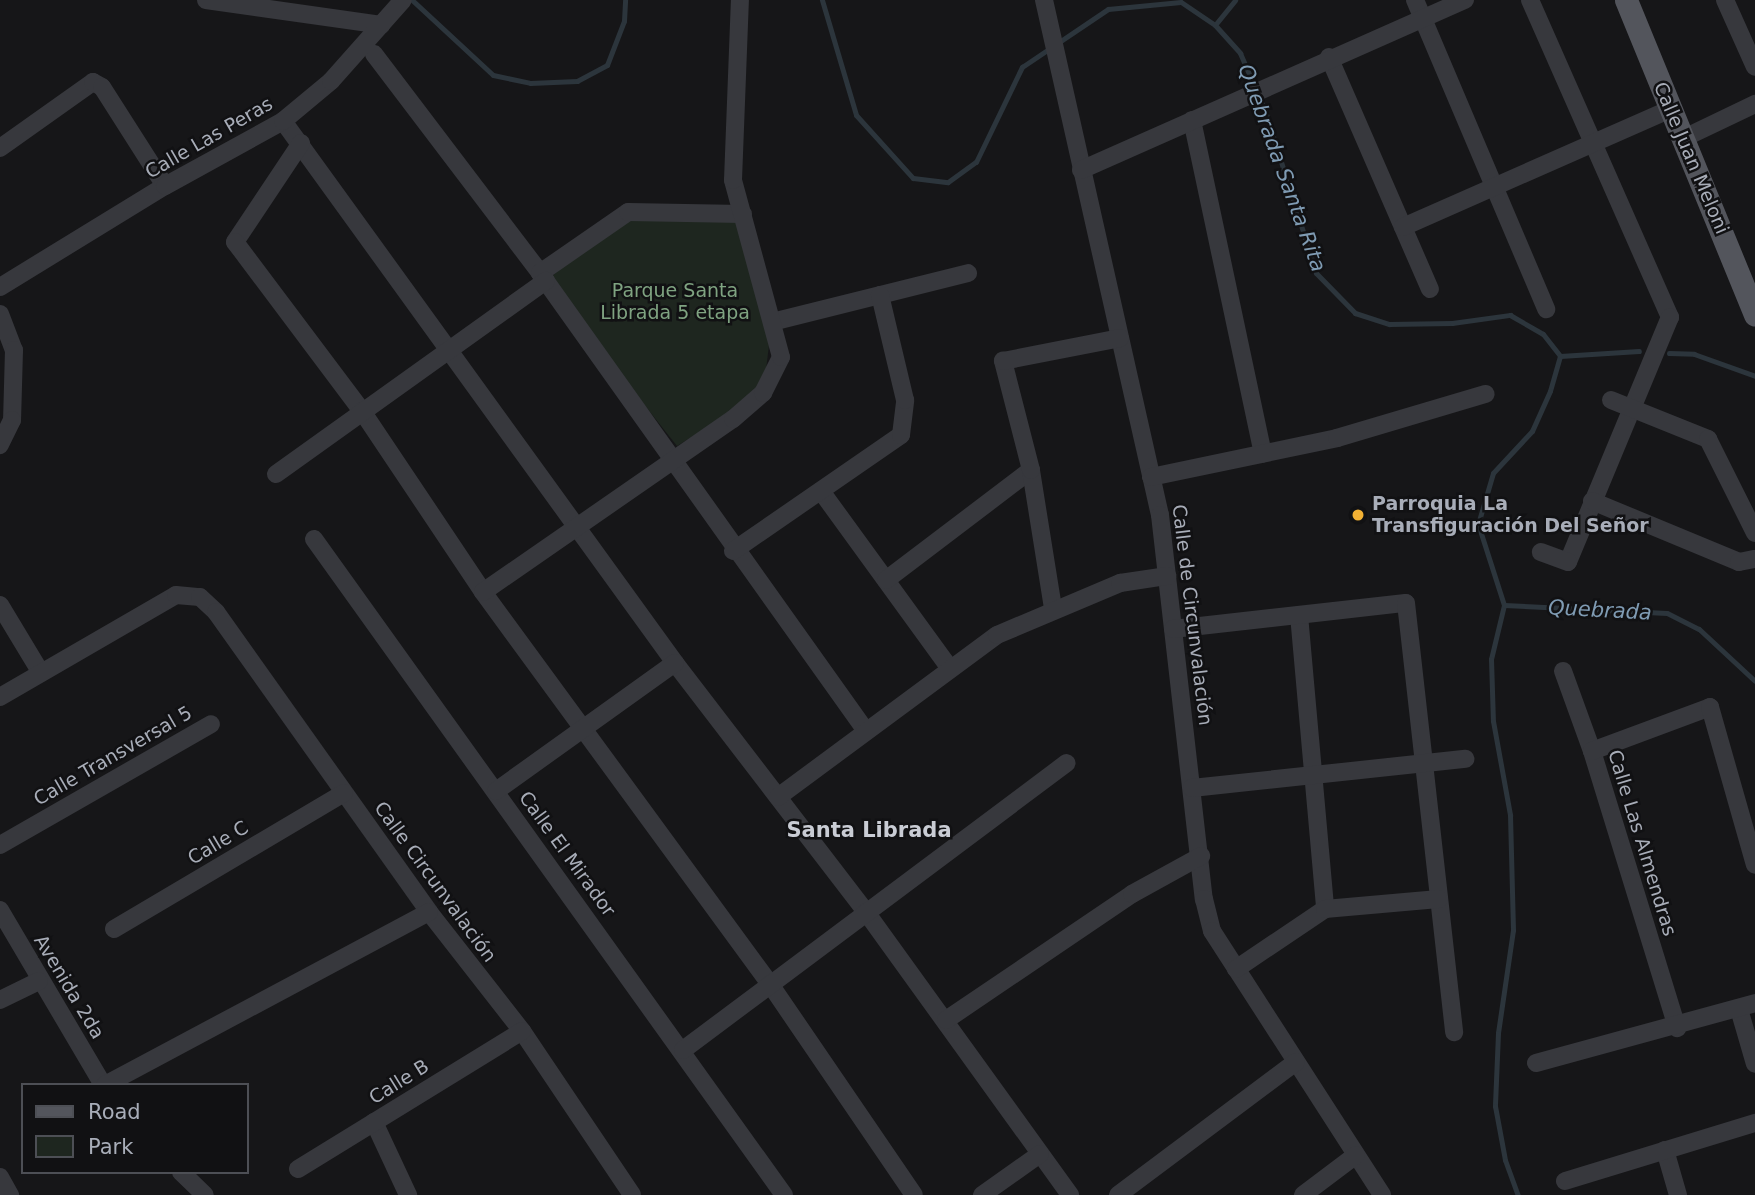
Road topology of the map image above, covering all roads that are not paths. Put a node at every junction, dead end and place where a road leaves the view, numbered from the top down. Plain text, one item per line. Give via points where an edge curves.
1 (206, 0) edge
2 (403, 0) edge
3 (740, 0) edge
4 (1044, 0) edge
5 (1415, 0) edge
6 (1465, 0) edge
7 (1530, 0) edge
8 (1626, 0) edge
9 (1725, 0) edge
10 (1423, 18) junction
11 (384, 21) junction
12 (374, 54) dead end
13 (1329, 57) junction
14 (1755, 67) edge
15 (1755, 104) edge
16 (1670, 109) junction
17 (1192, 120) junction
18 (283, 121) junction
19 (1684, 138) junction
20 (1592, 142) junction
21 (300, 143) junction
22 (0, 148) edge
23 (1081, 170) junction
24 (165, 186) junction
25 (1495, 186) junction
26 (743, 214) junction
27 (1403, 227) junction
28 (968, 273) dead end
29 (543, 276) junction
30 (5, 284) edge
31 (1430, 289) dead end
32 (880, 295) junction
33 (1546, 309) dead end
34 (1755, 315) edge
35 (1, 316) edge
36 (772, 321) junction
37 (1120, 338) junction
38 (448, 352) junction
39 (1486, 394) dead end
40 (1611, 400) dead end
41 (1632, 408) junction
42 (362, 411) junction
43 (0, 444) edge
44 (1263, 454) junction
45 (674, 460) junction
46 (1031, 470) junction
47 (275, 474) dead end
48 (1151, 477) junction
49 (821, 491) junction
50 (1592, 501) junction
51 (577, 523) junction
52 (1755, 533) edge
53 (314, 539) dead end
54 (733, 551) junction
55 (1541, 552) dead end
56 (1755, 559) edge
57 (1167, 576) junction
58 (886, 580) junction
59 (483, 592) junction
60 (0, 605) edge
61 (1053, 608) junction
62 (1299, 615) junction
63 (1173, 629) junction
64 (675, 663) junction
65 (949, 667) junction
66 (1563, 671) dead end
67 (41, 673) junction
68 (0, 697) edge
69 (211, 724) dead end
70 (581, 730) junction
71 (866, 731) junction
72 (1592, 751) junction
73 (1465, 759) dead end
74 (1066, 763) dead end
75 (1424, 763) junction
76 (1313, 775) junction
77 (1192, 788) junction
78 (496, 791) junction
79 (344, 793) junction
80 (778, 797) junction
81 (0, 845) edge
82 (1201, 856) junction
83 (1755, 864) edge
84 (1439, 899) junction
85 (1325, 909) junction
86 (0, 910) edge
87 (429, 912) junction
88 (866, 912) junction
89 (114, 929) dead end
90 (1236, 969) junction
91 (40, 981) junction
92 (770, 984) junction
93 (0, 1000) edge
94 (1747, 1006) edge
95 (946, 1020) junction
96 (1676, 1028) junction
97 (522, 1031) junction
98 (1454, 1032) dead end
99 (683, 1050) junction
100 (1296, 1062) junction
101 (1536, 1063) dead end
102 (1755, 1064) edge
103 (103, 1083) edge
104 (108, 1083) edge
105 (374, 1122) junction
106 (1755, 1123) edge
107 (1665, 1150) junction
108 (1040, 1154) junction
109 (1356, 1155) junction
110 (298, 1169) dead end
111 (183, 1174) edge
112 (0, 1177) edge
113 (1565, 1181) dead end
114 (10, 1195) edge
115 (205, 1195) edge
116 (408, 1195) edge
117 (632, 1195) edge
118 (784, 1195) edge
119 (914, 1195) edge
120 (982, 1195) edge
121 (1070, 1195) edge
122 (1118, 1195) edge
123 (1303, 1195) edge
124 (1381, 1195) edge
125 (1678, 1195) edge

1 - 11 street
2 - 11 street, Calle Las Peras
3 - 26 street via 733,158
4 - 23 street, Calle de Circunvalación
5 - 10 street
6 - 10 street
7 - 20 street
8 - 16 main road, Calle Juan Meloni
9 - 14 street
10 - 13 street
10 - 25 street
11 - 18 street, Calle Las Peras via 331,81
12 - 29 street
13 - 17 street
13 - 27 street
15 - 19 street
16 - 19 main road, Calle Juan Meloni
16 - 20 street
17 - 23 street
17 - 44 street
18 - 21 street
18 - 24 street, Calle Las Peras
19 - 34 main road, Calle Juan Meloni
20 - 25 street
20 - 41 street via 1670,317
21 - 38 street
21 - 42 street via 235,242
22 - 24 street via 93,82 102,87
23 - 37 street, Calle de Circunvalación
24 - 30 street, Calle Las Peras
25 - 27 street
25 - 33 street
26 - 29 street via 628,212
26 - 36 street
27 - 31 street
28 - 32 street
29 - 38 street
29 - 45 street
30 - 35 street, Calle Las Peras
32 - 36 street
32 - 49 street via 905,400 901,435
35 - 43 street via 15,350 12,420
36 - 45 street via 781,357 763,393
37 - 46 street via 1003,361
37 - 48 street, Calle de Circunvalación
38 - 42 street
38 - 51 street
39 - 44 street via 1337,438
40 - 41 street
41 - 50 street
41 - 52 street via 1708,439
42 - 47 street
42 - 59 street
44 - 48 street
45 - 51 street
45 - 54 street
46 - 58 street
46 - 61 street
48 - 57 street, Calle de Circunvalación
49 - 54 street
49 - 58 street
50 - 55 street via 1568,562
50 - 56 street via 1739,562
51 - 59 street
51 - 64 street
53 - 78 street, Calle El Mirador
54 - 71 street
57 - 61 street via 1120,583
57 - 63 street, Calle de Circunvalación
58 - 65 street
59 - 70 street
60 - 67 street
61 - 65 street via 998,635
62 - 63 street
62 - 75 street via 1406,603
62 - 76 street
63 - 77 street, Calle de Circunvalación
64 - 70 street
64 - 80 street
65 - 71 street
66 - 72 street, Calle Las Almendras
67 - 68 street
67 - 79 street, Calle Circunvalación via 176,595 200,597 216,612
69 - 81 street, Calle Transversal 5
70 - 78 street
70 - 92 street
71 - 80 street
72 - 83 street via 1710,707
72 - 96 street, Calle Las Almendras
73 - 75 street
74 - 88 street
75 - 76 street
75 - 84 street
76 - 77 street
76 - 85 street
77 - 82 street, Calle de Circunvalación
78 - 99 street, Calle El Mirador
79 - 87 street, Calle Circunvalación
79 - 89 street, Calle C
80 - 88 street
82 - 90 street, Calle de Circunvalación via 1212,930
82 - 95 street via 1132,894
84 - 85 street
84 - 98 street
85 - 90 street
86 - 91 street, Avenida 2da
87 - 97 street, Calle Circunvalación
87 - 104 street
88 - 92 street
88 - 95 street
90 - 100 street, Calle de Circunvalación
91 - 93 street
91 - 103 street, Avenida 2da
92 - 99 street
92 - 119 street
94 - 96 street
94 - 102 street
95 - 108 street
96 - 101 street
97 - 105 street, Calle B
97 - 117 street, Calle Circunvalación
99 - 118 street, Calle El Mirador
100 - 109 street, Calle de Circunvalación
100 - 122 street
105 - 110 street, Calle B
105 - 116 street
106 - 107 street
107 - 113 street
107 - 125 street
108 - 120 street
108 - 121 street
109 - 123 street
109 - 124 street, Calle de Circunvalación
111 - 115 street
112 - 114 street

